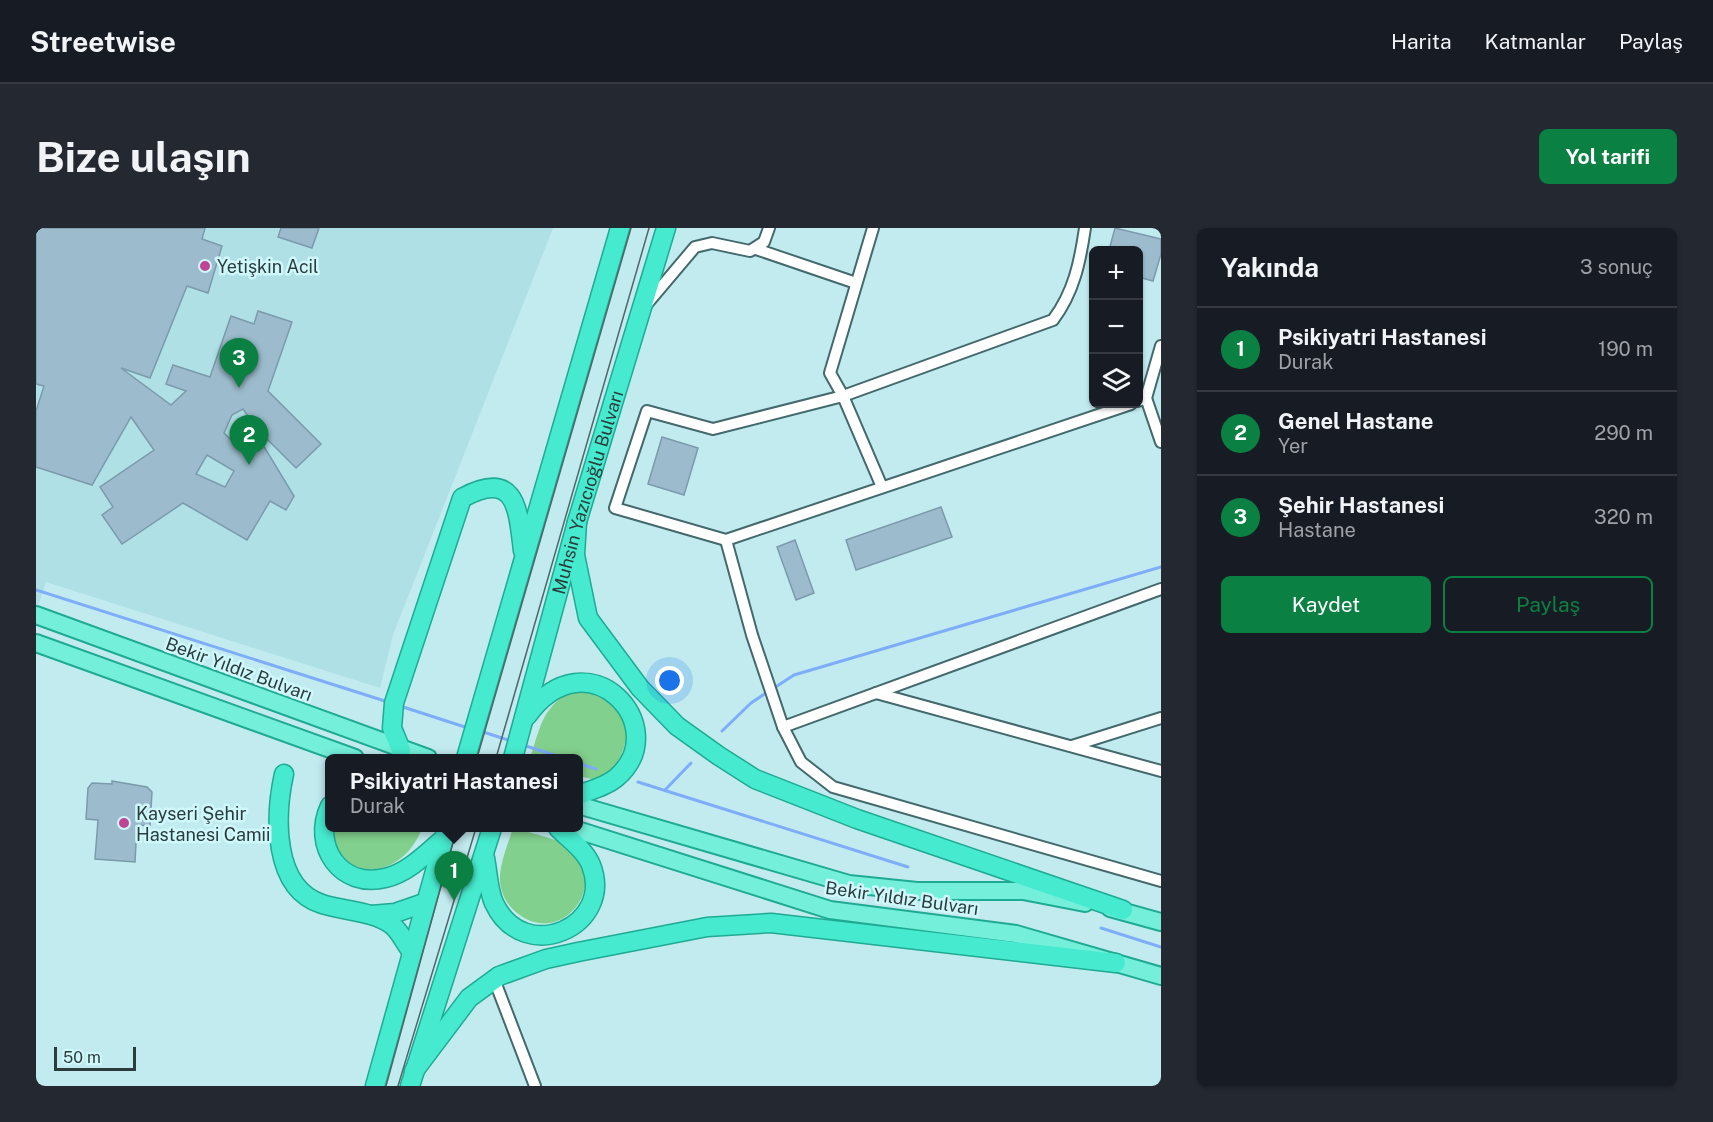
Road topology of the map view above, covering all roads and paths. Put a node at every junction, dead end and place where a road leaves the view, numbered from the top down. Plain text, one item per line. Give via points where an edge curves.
1 (620, 228) edge
2 (666, 228) edge
3 (769, 228) edge
4 (873, 228) edge
5 (1084, 228) edge
6 (756, 249) junction
7 (856, 283) junction
8 (640, 313) junction
9 (1161, 346) edge
10 (843, 396) junction
11 (1143, 397) edge
12 (1143, 402) edge
13 (1119, 408) edge
14 (1161, 442) edge
15 (882, 487) junction
16 (577, 522) junction
17 (726, 540) junction
18 (524, 559) junction
19 (1161, 589) edge
20 (36, 615) edge
21 (36, 644) edge
22 (876, 693) junction
23 (1161, 718) edge
24 (524, 720) junction
25 (783, 727) junction
26 (1072, 746) junction
27 (401, 750) junction
28 (342, 754) edge
29 (413, 754) edge
30 (467, 754) edge
31 (514, 754) edge
32 (1161, 771) edge
33 (284, 774) dead end
34 (583, 793) edge
35 (583, 805) edge
36 (325, 822) edge
37 (491, 832) edge
38 (562, 832) edge
39 (583, 832) edge
40 (445, 833) edge
41 (485, 853) junction
42 (1161, 881) edge
43 (424, 903) junction
44 (1123, 910) junction
45 (369, 915) junction
46 (1161, 922) edge
47 (411, 951) junction
48 (1116, 963) junction
49 (1161, 976) edge
50 (494, 979) junction
51 (412, 1079) edge
52 (375, 1086) edge
53 (534, 1086) edge

1 - 18 highway
2 - 8 highway, Muhsin Yazıcıoğlu Bulvarı
3 - 6 street via 764,242
4 - 7 street
5 - 10 street via 1080,265 1066,303 1053,320
6 - 7 street
6 - 8 street via 740,251 712,243 695,247
7 - 10 street via 830,373
8 - 16 highway, Muhsin Yazıcıoğlu Bulvarı
9 - 11 street
10 - 15 street
10 - 17 street via 713,429 647,411 615,508
12 - 14 street
13 - 15 street
15 - 17 street
16 - 24 highway, Muhsin Yazıcıoğlu Bulvarı
16 - 44 highway via 575,555 588,618 655,703 677,726 719,756 755,778 857,819
17 - 25 street
18 - 27 highway via 518,505 507,493 483,488 462,498 394,703 392,728
18 - 30 highway
19 - 22 street
20 - 27 main road, Bekir Yıldız Bulvarı
21 - 28 main road
22 - 25 street
22 - 26 street
23 - 26 street
24 - 31 highway, Muhsin Yazıcıoğlu Bulvarı
24 - 34 highway via 545,697 576,682 598,685 621,700 635,730 630,758 624,770 611,781
25 - 42 street via 801,762 833,787
26 - 32 street
27 - 29 main road, Bekir Yıldız Bulvarı
33 - 45 highway via 279,829 291,879 305,895 319,903
35 - 44 main road, Bekir Yıldız Bulvarı via 849,884 917,891 1023,891
36 - 40 highway via 325,848 339,866 359,878 393,876 417,862
37 - 41 highway
38 - 41 highway via 587,856 595,880 581,919 555,935 526,933 505,919 491,895
39 - 48 main road, Bekir Yıldız Bulvarı via 830,910 1016,934
40 - 43 highway
41 - 51 highway
43 - 45 highway via 395,913
43 - 47 highway
44 - 46 main road, Bekir Yıldız Bulvarı
45 - 47 highway via 393,925
47 - 52 highway
48 - 49 main road, Bekir Yıldız Bulvarı
48 - 50 highway via 771,922 707,927 610,945 546,959
50 - 51 highway via 469,998
50 - 53 street

